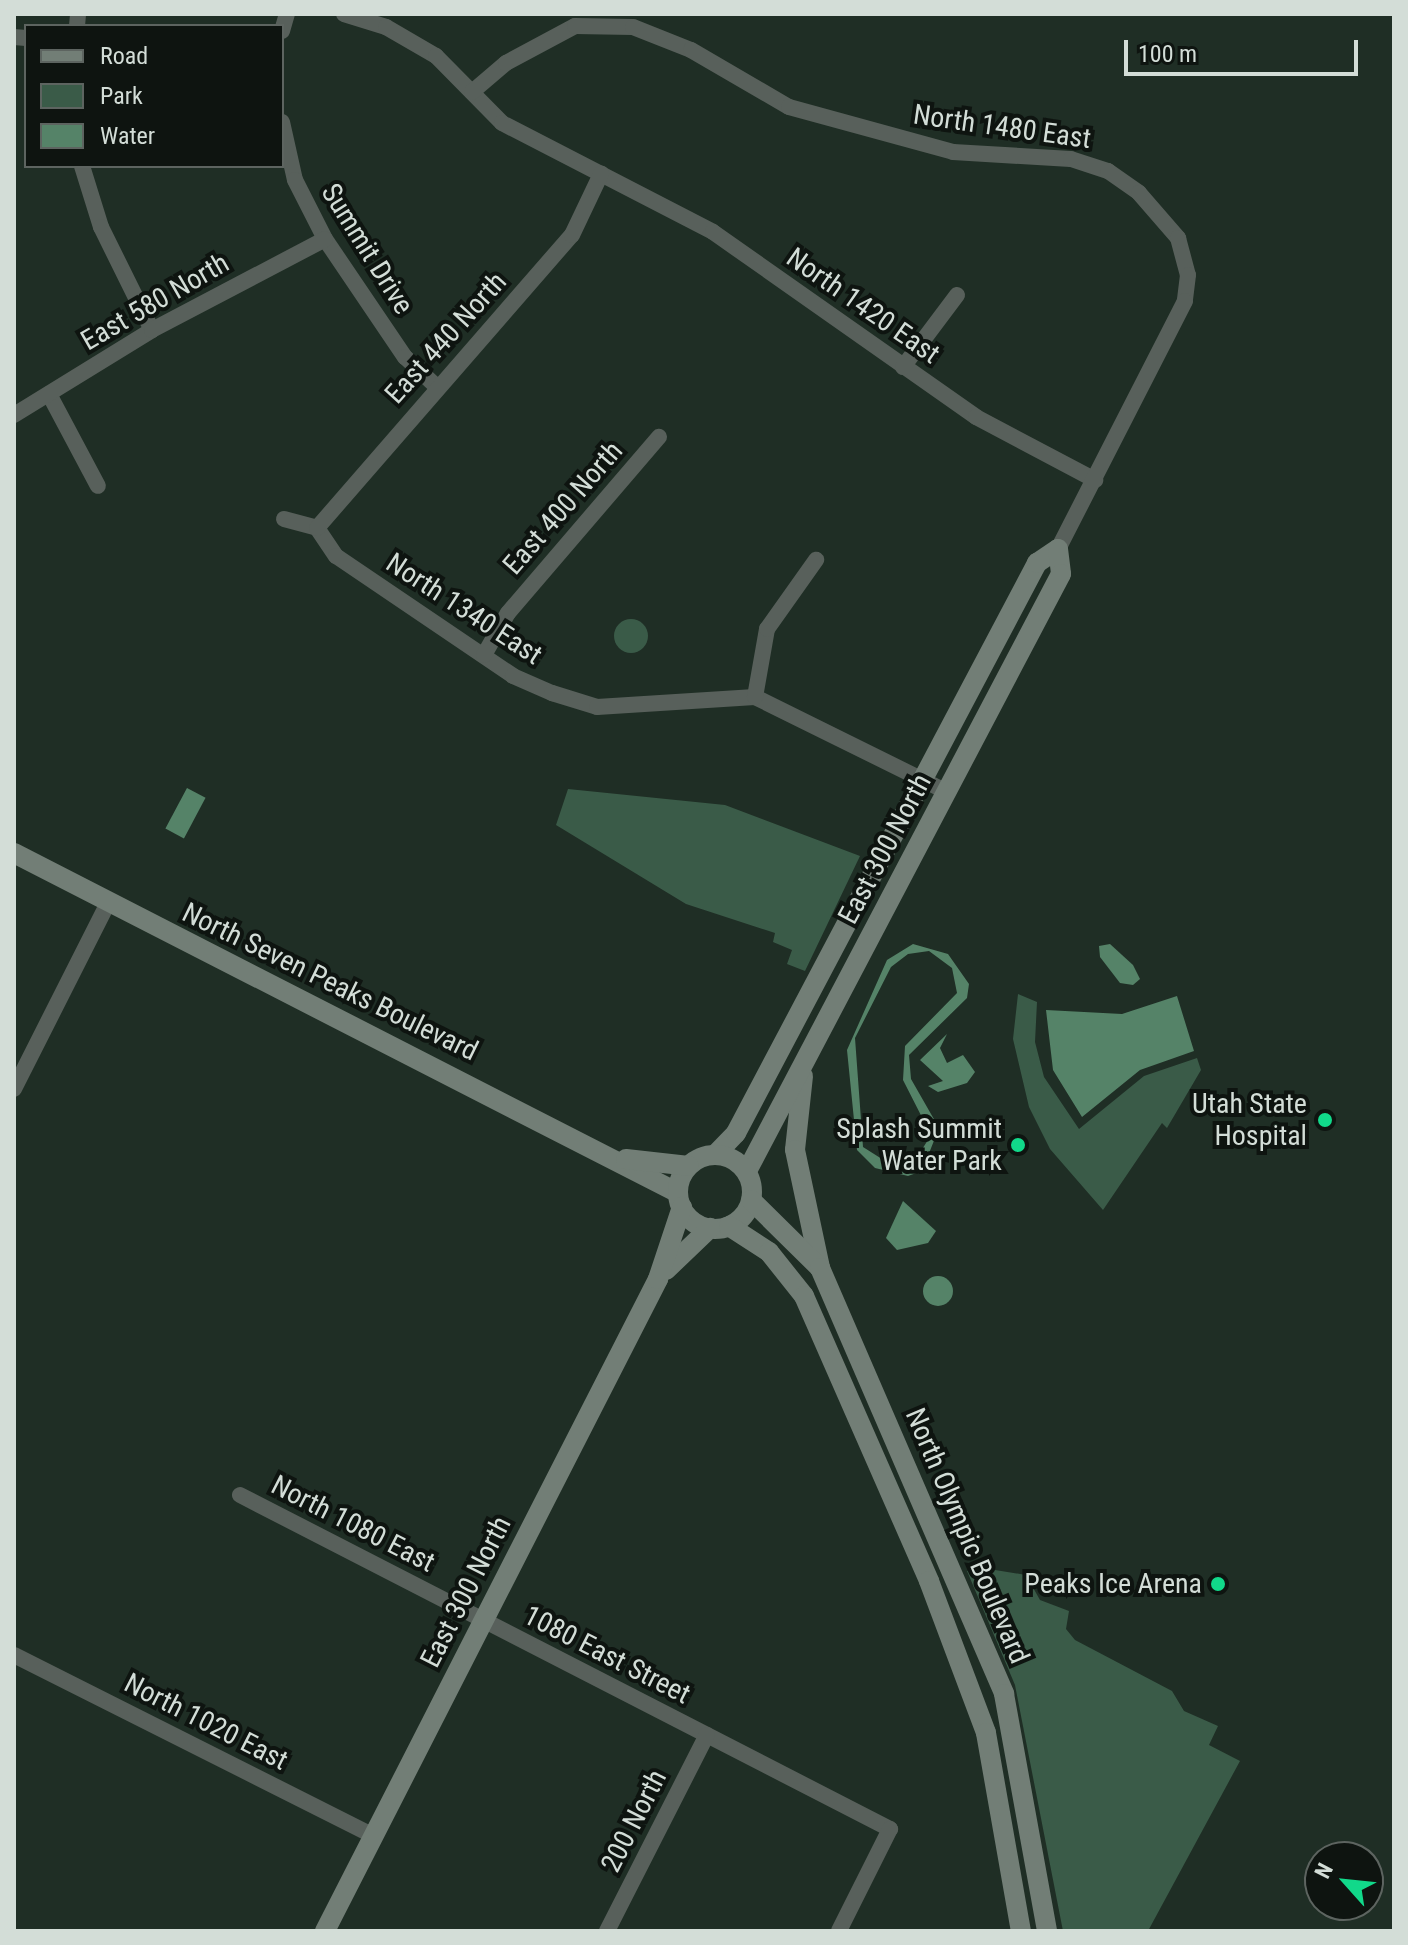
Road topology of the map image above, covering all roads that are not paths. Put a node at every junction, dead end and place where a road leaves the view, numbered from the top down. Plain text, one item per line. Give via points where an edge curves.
1 (344, 14) edge
2 (472, 92) junction
3 (284, 131) edge
4 (83, 168) edge
5 (601, 174) junction
6 (325, 239) junction
7 (957, 295) dead end
8 (152, 330) junction
9 (903, 367) junction
10 (437, 387) junction
11 (49, 394) junction
12 (14, 415) edge
13 (659, 437) dead end
14 (1095, 480) junction
15 (98, 486) dead end
16 (284, 519) dead end
17 (317, 528) junction
18 (1058, 549) junction
19 (816, 560) dead end
20 (484, 655) junction
21 (755, 697) junction
22 (923, 781) junction
23 (947, 792) junction
24 (14, 853) edge
25 (108, 903) junction
26 (809, 1052) junction
27 (14, 1089) edge
28 (715, 1155) junction
29 (622, 1159) junction
30 (689, 1166) junction
31 (747, 1171) junction
32 (680, 1200) junction
33 (751, 1200) junction
34 (719, 1227) junction
35 (820, 1268) junction
36 (658, 1279) junction
37 (240, 1495) dead end
38 (484, 1621) junction
39 (14, 1655) edge
40 (707, 1735) junction
41 (374, 1836) junction
42 (325, 1931) edge
43 (607, 1931) edge
44 (839, 1931) edge
45 (1021, 1931) edge
46 (1047, 1931) edge

1 - 2 street via 386,27 436,56
2 - 5 street via 502,123
2 - 14 street, North 1480 East via 506,63 575,26 633,27 691,50 789,107 853,128 953,152 1071,159 1108,171 1178,238 1188,275 1185,301
3 - 6 street, Summit Drive via 295,180
4 - 8 street via 101,227
5 - 9 street, North 1420 East via 713,232
5 - 10 street, East 440 North via 572,235
6 - 8 street, East 580 North
6 - 10 street, Summit Drive via 405,357
7 - 9 street
8 - 11 street, East 580 North
9 - 14 street, North 1420 East via 976,417
10 - 17 street, East 440 North
11 - 12 street, East 580 North
11 - 15 street
13 - 20 street, East 400 North via 508,613
14 - 18 street, East 300 North
16 - 17 street
17 - 20 street, North 1340 East via 336,556
18 - 22 street, East 300 North via 1037,563
18 - 23 street, East 300 North via 1061,574
19 - 21 street via 767,629
20 - 21 street, North 1340 East via 513,676 597,707
21 - 22 street
22 - 23 street
22 - 28 street, East 300 North via 736,1133
23 - 26 street, East 300 North
24 - 25 street, North Seven Peaks Boulevard
25 - 27 street
25 - 29 street, North Seven Peaks Boulevard
26 - 31 street, East 300 North
26 - 35 street via 795,1150
28 - 30 street
28 - 31 street
29 - 30 street, North Seven Peaks Boulevard
29 - 32 street, North Seven Peaks Boulevard
30 - 32 street
31 - 33 street
32 - 34 street
32 - 36 street, East 300 North
33 - 34 street
33 - 35 street, North Olympic Boulevard
34 - 36 street, East 300 North
34 - 45 street, North Olympic Boulevard via 769,1252 804,1296 935,1596 986,1733
35 - 46 street, North Olympic Boulevard via 1004,1694
36 - 38 street, East 300 North
37 - 38 street, North 1080 East
38 - 40 street, 1080 East Street
38 - 41 street, East 300 North
39 - 41 street, North 1020 East
40 - 43 street, 200 North
40 - 44 street via 890,1829
41 - 42 street, East 300 North

